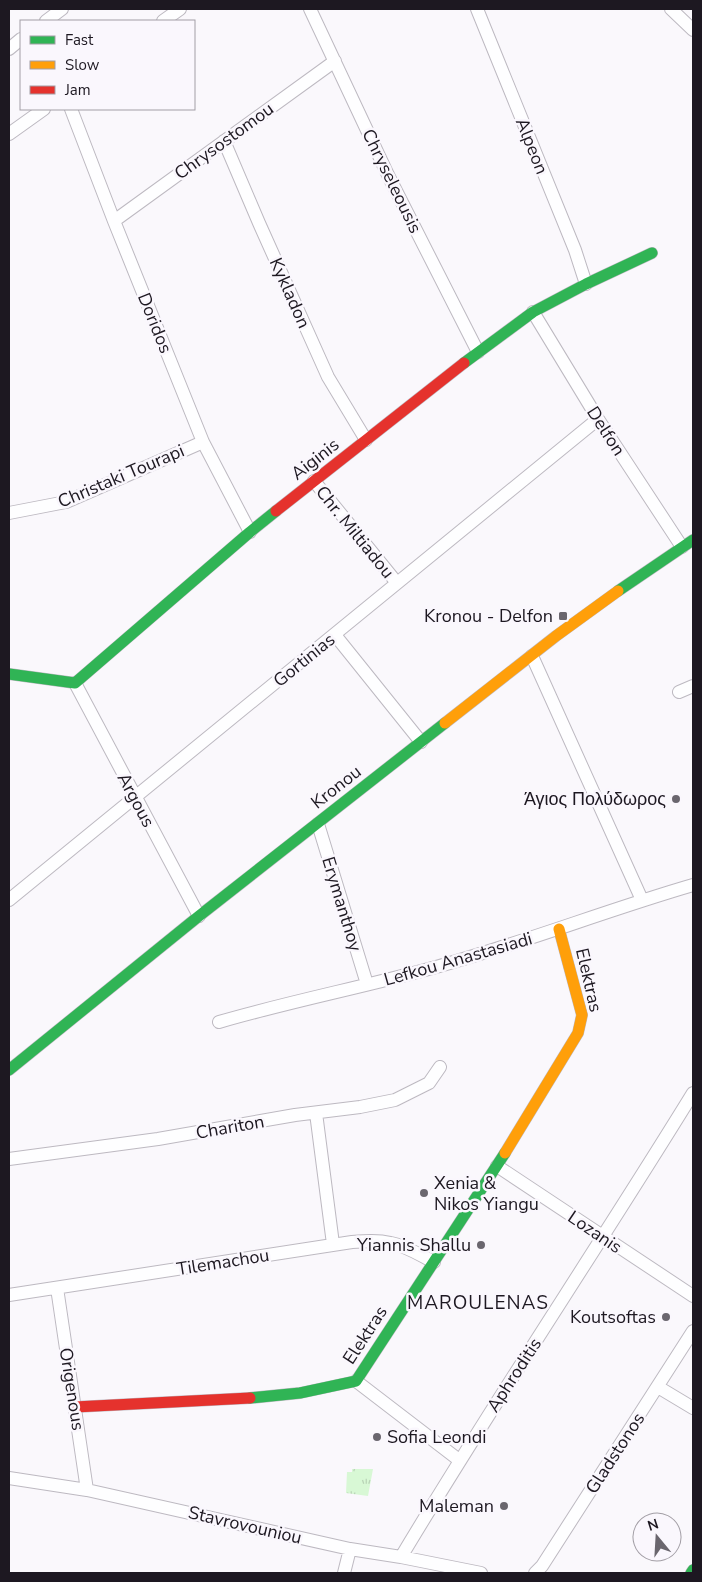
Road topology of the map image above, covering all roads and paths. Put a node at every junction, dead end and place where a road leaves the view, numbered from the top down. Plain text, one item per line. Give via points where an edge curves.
1 (62, 9) edge
2 (310, 9) edge
3 (477, 9) edge
4 (671, 9) edge
5 (176, 10) edge
6 (47, 20) edge
7 (164, 20) edge
8 (693, 30) edge
9 (20, 40) edge
10 (9, 49) edge
11 (335, 61) junction
12 (43, 110) edge
13 (71, 110) edge
14 (9, 134) edge
15 (224, 141) junction
16 (114, 221) junction
17 (652, 253) dead end
18 (586, 284) junction
19 (533, 312) junction
20 (478, 352) junction
21 (598, 419) junction
22 (366, 440) junction
23 (203, 442) junction
24 (314, 481) junction
25 (9, 507) edge
26 (9, 513) edge
27 (9, 518) edge
28 (250, 532) junction
29 (688, 544) edge
30 (397, 583) junction
31 (335, 635) junction
32 (532, 656) junction
33 (9, 674) edge
34 (74, 683) junction
35 (693, 686) edge
36 (679, 692) dead end
37 (421, 742) junction
38 (135, 798) junction
39 (318, 824) junction
40 (693, 885) edge
41 (9, 900) edge
42 (642, 900) junction
43 (199, 916) junction
44 (559, 929) junction
45 (367, 984) junction
46 (219, 1022) dead end
47 (440, 1067) dead end
48 (9, 1070) edge
49 (693, 1093) edge
50 (316, 1113) junction
51 (9, 1159) edge
52 (497, 1166) junction
53 (603, 1238) junction
54 (333, 1244) junction
55 (434, 1262) junction
56 (56, 1288) junction
57 (9, 1295) edge
58 (693, 1296) edge
59 (693, 1331) edge
60 (356, 1381) junction
61 (658, 1387) junction
62 (75, 1407) junction
63 (693, 1408) edge
64 (459, 1460) junction
65 (9, 1478) edge
66 (87, 1490) junction
67 (350, 1549) junction
68 (401, 1557) junction
69 (693, 1570) edge
70 (344, 1573) edge
71 (481, 1573) edge
72 (534, 1573) edge
73 (691, 1573) edge

1 - 6 street
2 - 11 street, Chryseleousis
3 - 18 street, Alpeon via 576,250
4 - 8 street
5 - 7 street
9 - 10 street
11 - 15 street, Chrysostomou
11 - 20 street, Chryseleousis via 388,175
12 - 14 street
13 - 16 street, Doridos
15 - 16 street, Chrysostomou
15 - 22 street, Kykladon via 328,377
16 - 23 street, Doridos
17 - 18 street, Aiginis
18 - 19 street, Aiginis
19 - 20 street, Aiginis
19 - 21 street, Delfon
20 - 22 street, Aiginis
21 - 29 street, Delfon
21 - 30 street, Gortinias
22 - 24 street, Aiginis
23 - 26 street, Christaki Tourapi via 66,502
23 - 28 street, Doridos
24 - 28 street, Aiginis
24 - 30 street, Chr. Miltiadou
25 - 26 street
26 - 27 street
28 - 34 street, Aiginis
29 - 32 street, Kronou via 595,606
30 - 31 street, Gortinias
31 - 37 street
31 - 38 street, Gortinias
32 - 37 street, Kronou
32 - 42 street
33 - 34 street
34 - 38 street, Argous
35 - 36 street
37 - 39 street, Kronou
38 - 41 street, Gortinias
38 - 43 street, Argous
39 - 43 street, Kronou
39 - 45 street, Erymanthoy
40 - 42 street, Lefkou Anastasiadi
42 - 44 street, Lefkou Anastasiadi
43 - 48 street, Kronou
44 - 45 street, Lefkou Anastasiadi via 438,967
44 - 52 street, Elektras via 578,995 581,1025
45 - 46 street, Lefkou Anastasiadi
47 - 50 street, Chariton via 429,1083 395,1100
49 - 53 street, Aphroditis
50 - 51 street, Chariton
50 - 54 street
52 - 53 street, Lozanis
52 - 55 street, Elektras
53 - 58 street, Lozanis
53 - 64 street, Aphroditis
54 - 55 street, Tilemachou via 391,1243
54 - 56 street, Tilemachou
55 - 60 street, Elektras
56 - 57 street, Tilemachou
56 - 62 street, Origenous
59 - 61 street, Gladstonos
60 - 62 street, Elektras via 256,1398
60 - 64 street
61 - 63 street
61 - 72 street, Gladstonos via 542,1566
62 - 66 street, Origenous
64 - 68 street, Aphroditis
65 - 66 street, Stavrovouniou
66 - 67 street, Stavrovouniou
67 - 68 street, Stavrovouniou
67 - 70 street
68 - 71 street, Stavrovouniou
69 - 73 street

